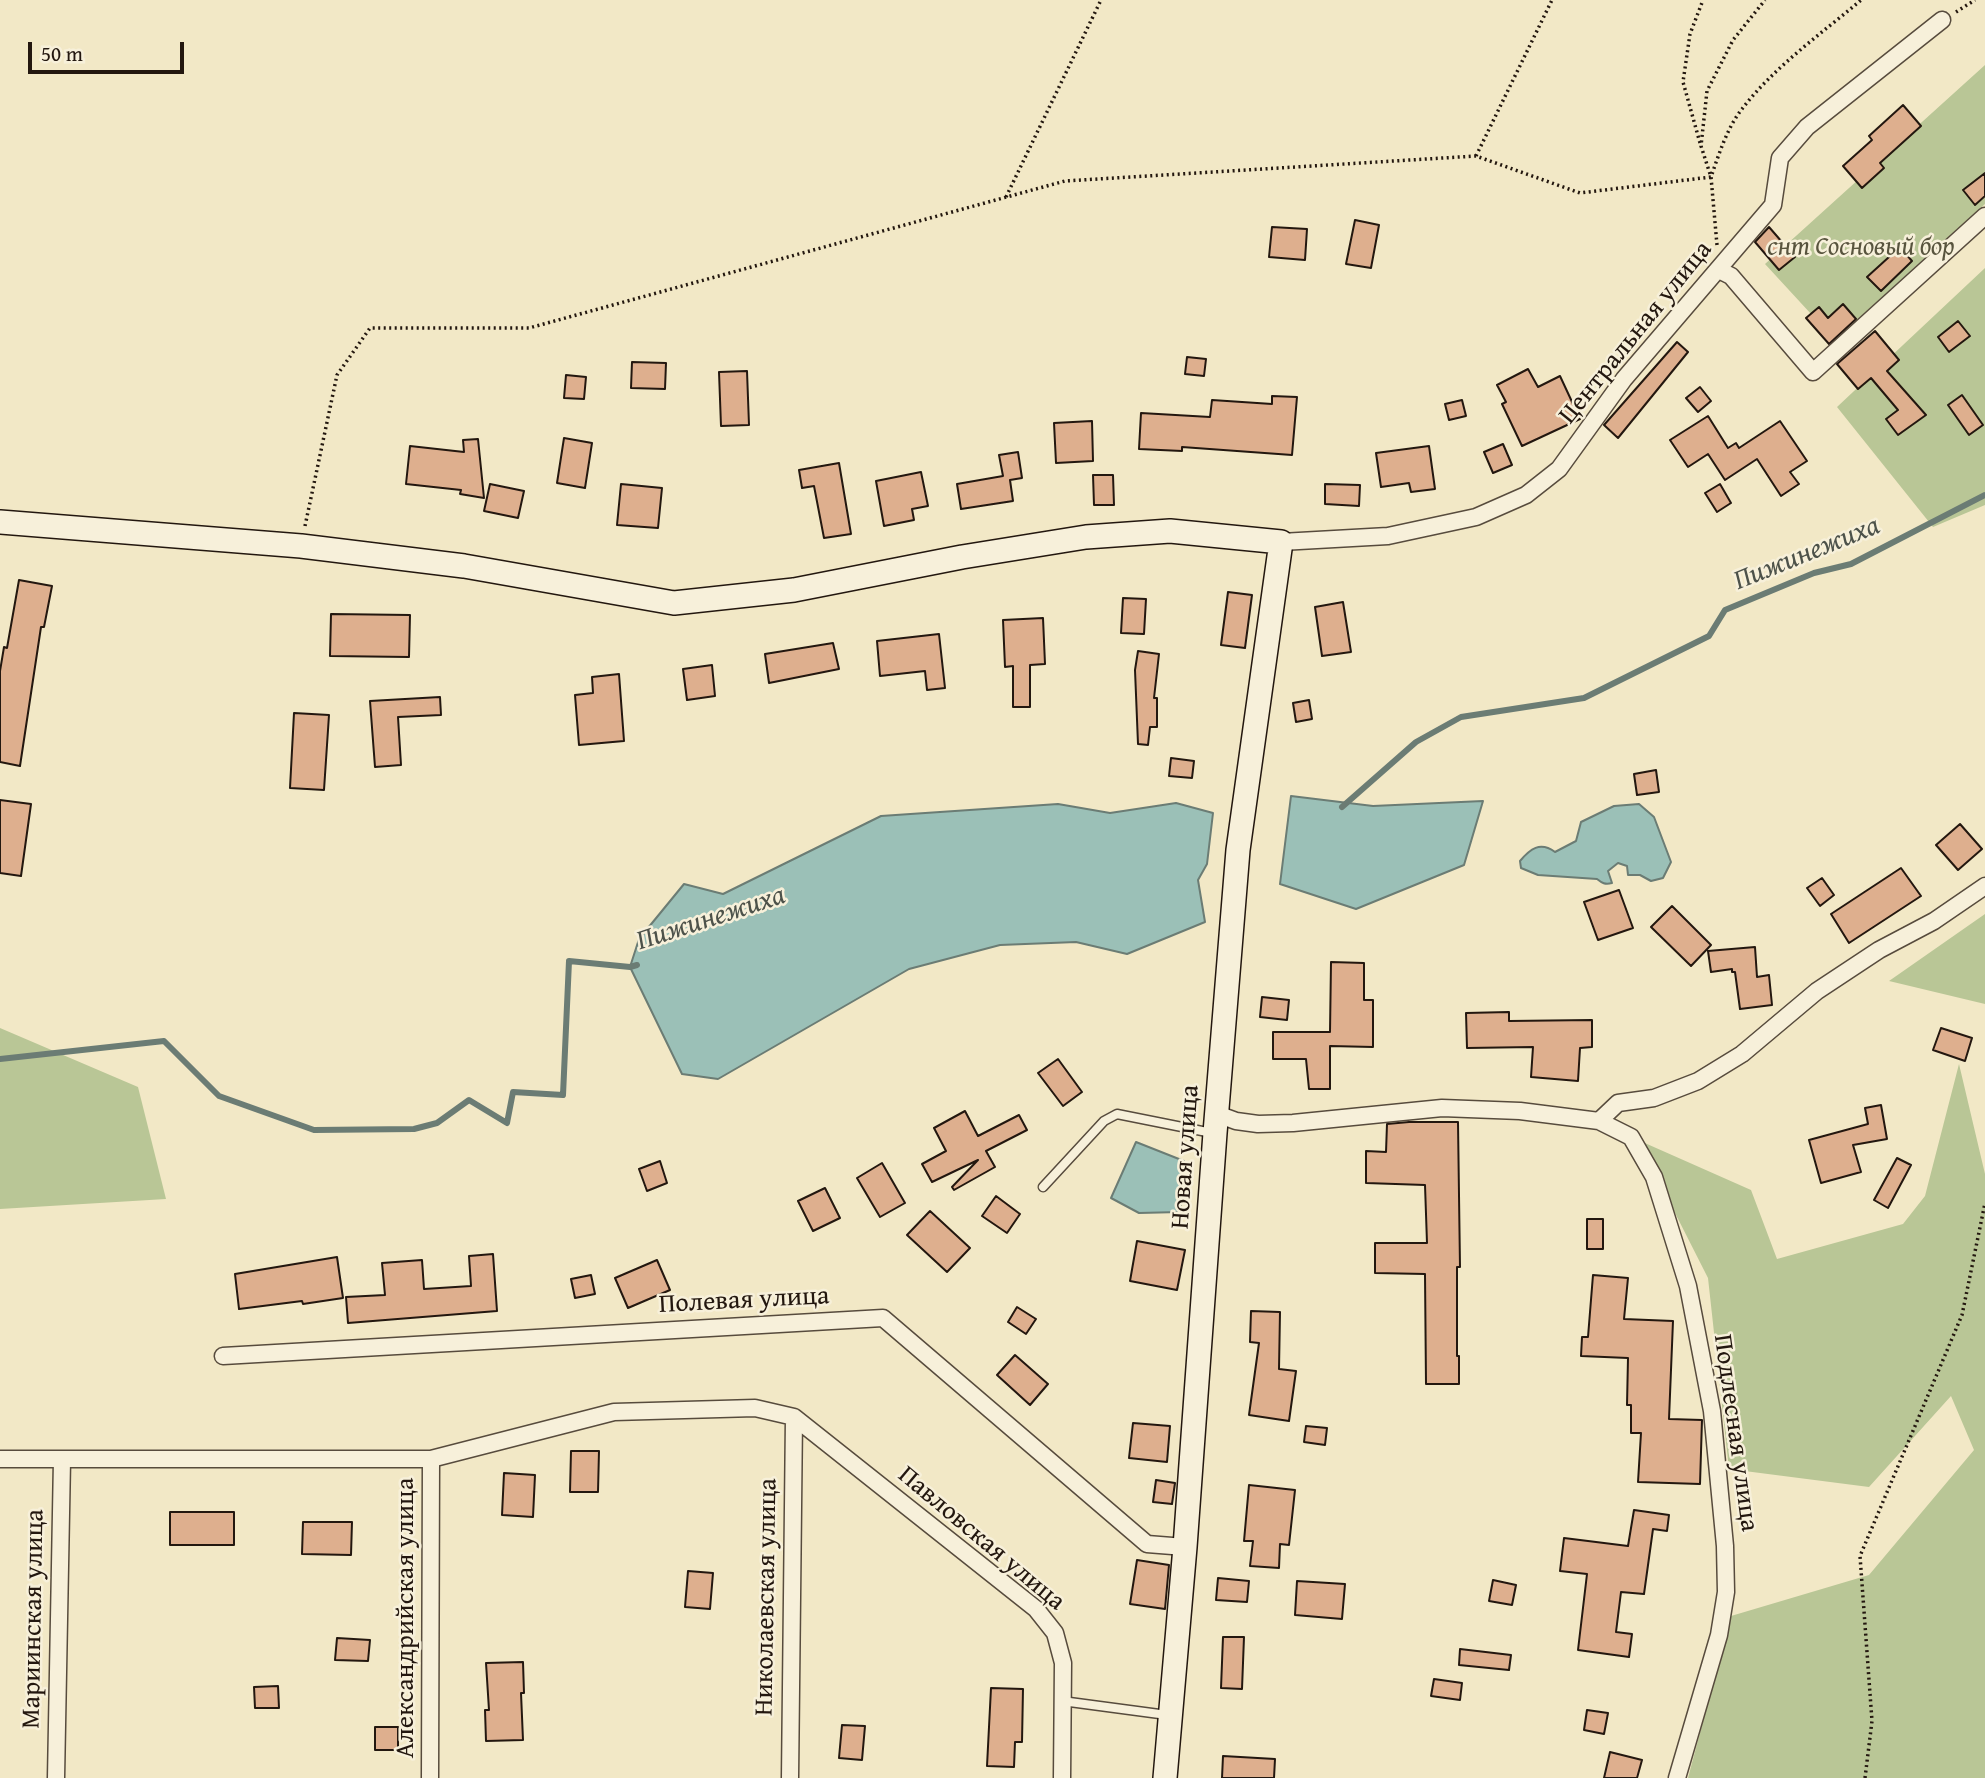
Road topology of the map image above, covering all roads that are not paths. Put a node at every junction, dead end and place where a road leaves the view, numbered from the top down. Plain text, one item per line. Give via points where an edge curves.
1 (1942, 20) dead end
2 (1985, 216) edge
3 (1719, 270) junction
4 (0, 522) edge
5 (1281, 542) junction
6 (1985, 886) edge
7 (1598, 1121) junction
8 (1216, 1124) junction
9 (1044, 1187) dead end
10 (223, 1356) dead end
11 (793, 1417) junction
12 (0, 1458) edge
13 (431, 1459) junction
14 (61, 1460) junction
15 (1185, 1548) junction
16 (1062, 1701) junction
17 (1170, 1715) junction
18 (56, 1778) edge
19 (430, 1778) edge
20 (790, 1778) edge
21 (1062, 1778) edge
22 (1166, 1778) edge
23 (1677, 1778) edge

1 - 3 street, Центральная улица via 1807,127 1780,158 1773,205
2 - 3 street via 1812,372 1731,276
3 - 5 street, Центральная улица via 1624,379 1559,469 1526,495 1476,517 1388,536
4 - 5 street via 301,546 464,566 674,603 794,590 1086,537 1170,531
5 - 8 street, Новая улица via 1238,850
6 - 7 street via 1827,984 1742,1054 1698,1081 1654,1098 1618,1103
7 - 8 street, Подлесная улица via 1442,1108 1293,1124
7 - 23 street, Подлесная улица via 1631,1137 1654,1177 1688,1286 1712,1411 1726,1592 1719,1635
8 - 9 lane via 1117,1114 1104,1121
8 - 15 street, Новая улица
10 - 15 street, Полевая улица via 883,1318 1147,1544
11 - 13 street via 755,1408 614,1412
11 - 16 street, Павловская улица via 1036,1609 1055,1633 1063,1663
11 - 20 street, Николаевская улица
12 - 14 street
13 - 14 street
13 - 19 street, Александрийская улица
14 - 18 street, Мариинская улица
15 - 17 street, Новая улица
16 - 17 lane
16 - 21 street, Павловская улица
17 - 22 street, Новая улица

